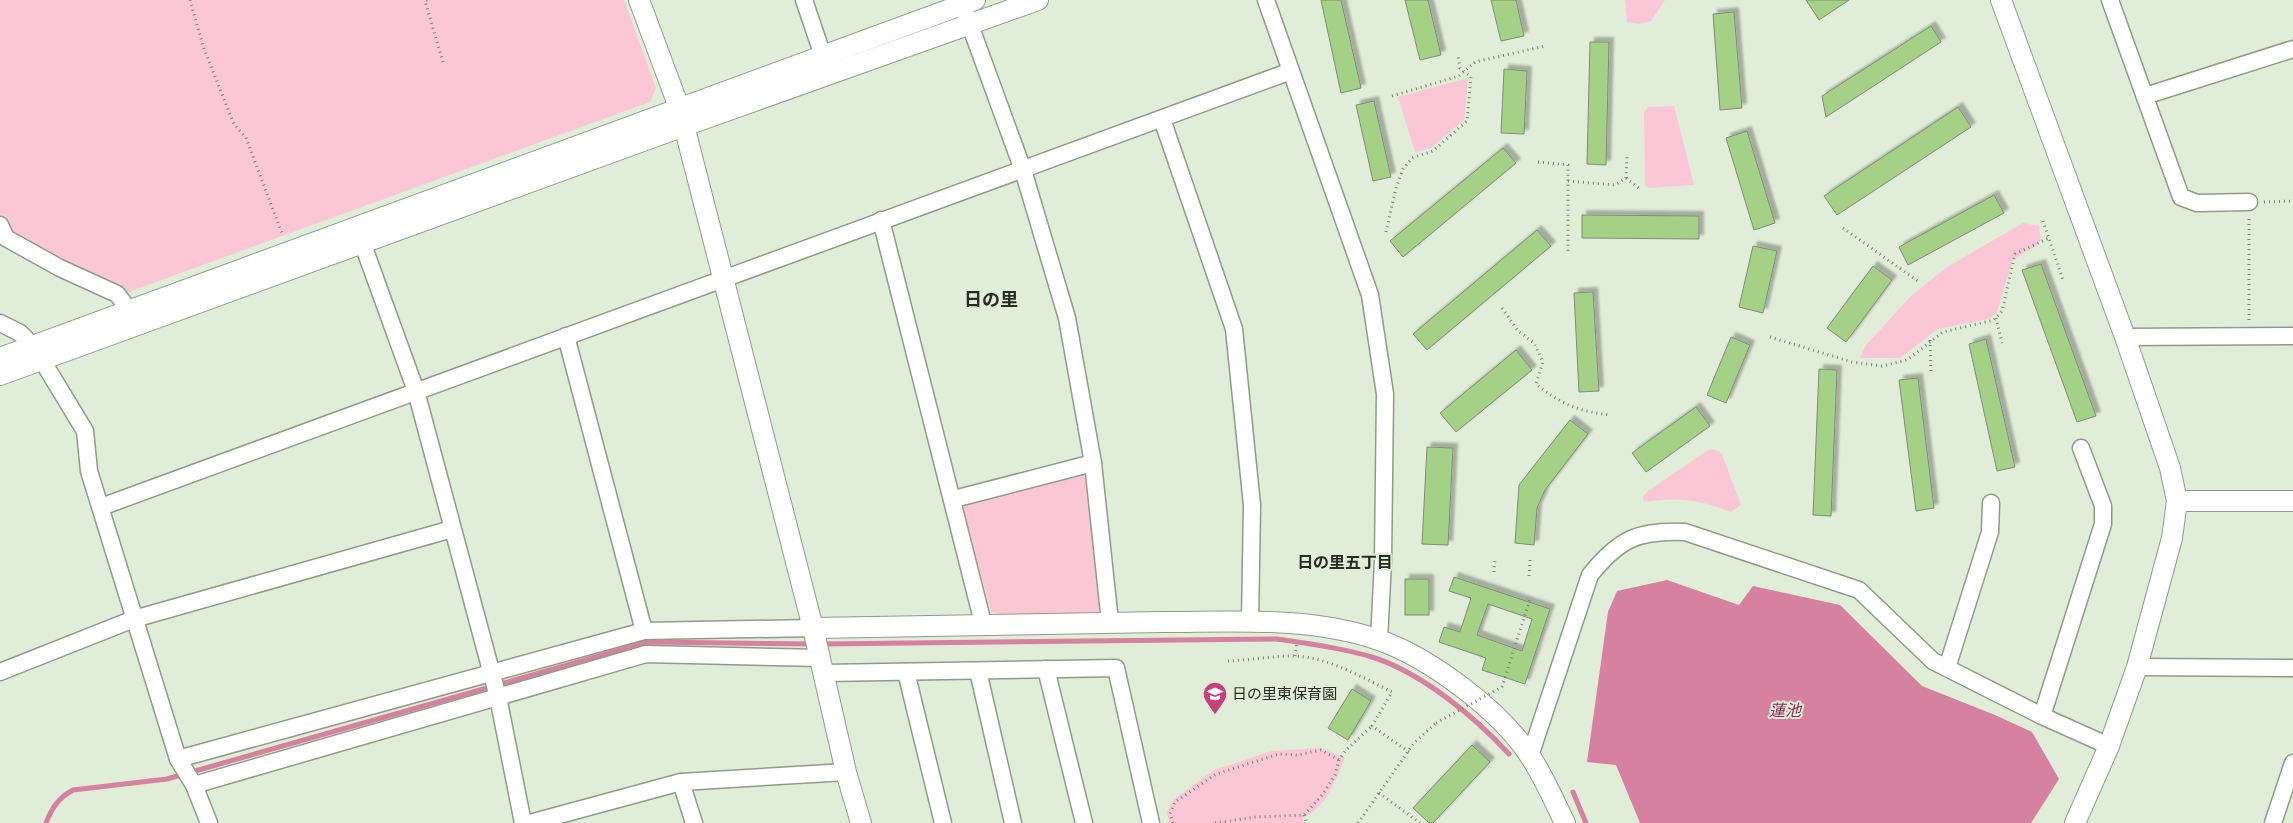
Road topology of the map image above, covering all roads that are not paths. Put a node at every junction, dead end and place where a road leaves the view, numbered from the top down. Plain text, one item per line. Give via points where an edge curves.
1 (639, 0) edge
2 (804, 0) edge
3 (1038, 0) edge
4 (1266, 0) edge
5 (2000, 0) edge
6 (2110, 0) edge
7 (969, 2) edge
8 (970, 24) junction
9 (2293, 49) edge
10 (823, 56) junction
11 (1291, 71) junction
12 (2145, 96) junction
13 (682, 118) junction
14 (1162, 119) junction
15 (1023, 170) junction
16 (2249, 202) road end
17 (881, 220) junction
18 (0, 225) edge
19 (360, 234) junction
20 (723, 279) junction
21 (130, 311) junction
22 (0, 323) edge
23 (566, 336) junction
24 (2293, 336) edge
25 (2124, 337) junction
26 (38, 353) junction
27 (0, 358) edge
28 (0, 375) edge
29 (416, 391) junction
30 (2081, 448) dead end
31 (1093, 463) junction
32 (954, 499) junction
33 (2293, 500) edge
34 (2177, 501) junction
35 (1991, 503) dead end
36 (101, 507) junction
37 (452, 530) junction
38 (134, 619) junction
39 (1110, 622) junction
40 (1250, 622) junction
41 (984, 623) junction
42 (814, 628) junction
43 (644, 631) junction
44 (1379, 640) junction
45 (823, 665) junction
46 (2138, 667) junction
47 (1947, 668) junction
48 (2293, 668) edge
49 (1046, 669) junction
50 (978, 671) junction
51 (0, 672) edge
52 (490, 672) junction
53 (906, 672) junction
54 (498, 697) junction
55 (2042, 716) junction
56 (2109, 746) junction
57 (1530, 756) junction
58 (178, 759) junction
59 (2293, 764) edge
60 (846, 772) junction
61 (681, 782) junction
62 (194, 785) junction
63 (209, 823) edge
64 (523, 823) edge
65 (530, 823) edge
66 (694, 823) edge
67 (861, 823) edge
68 (943, 823) edge
69 (1013, 823) edge
70 (1084, 823) edge
71 (1151, 823) edge
72 (1565, 823) edge
73 (2075, 823) edge
74 (2273, 823) edge

1 - 13 street
2 - 10 street
3 - 8 street
4 - 11 street
5 - 25 street
6 - 12 street
7 - 8 street
7 - 10 street
8 - 13 street
8 - 15 street
9 - 12 street
10 - 13 street
11 - 14 street
11 - 44 street via 1370,295 1385,394
12 - 16 street via 2181,197 2197,202
13 - 19 street
13 - 20 street
14 - 15 street
14 - 40 street via 1234,329 1252,505
15 - 17 street
15 - 31 street via 1067,318
17 - 20 street
17 - 32 street
18 - 21 street via 6,238 117,294
19 - 21 street via 290,252
19 - 26 street
19 - 29 street
20 - 23 street
20 - 42 street
21 - 26 street
22 - 26 street via 20,333
23 - 29 street
23 - 43 street
24 - 25 street
25 - 34 street via 2170,468
26 - 27 street
26 - 28 street
26 - 36 street via 85,431 89,471
29 - 36 street
29 - 37 street
30 - 55 street via 2103,506 2103,524
31 - 32 street
31 - 39 street
32 - 41 street
33 - 34 street
34 - 46 street via 2172,538
35 - 47 street via 1990,532
36 - 38 street
37 - 38 street
37 - 52 street
38 - 51 street
38 - 58 street
39 - 40 street
39 - 41 street
40 - 44 street via 1315,625
41 - 42 street
42 - 43 street
42 - 45 street
43 - 52 street
44 - 57 street via 1429,664 1494,713
45 - 53 street
45 - 54 street via 646,654
45 - 60 street
46 - 48 street
46 - 56 street
47 - 55 street
47 - 57 street via 1932,662 1859,590 1685,532 1658,531 1631,538 1609,552 1590,575
49 - 50 street
49 - 70 street
49 - 71 street via 1116,668
50 - 53 street
50 - 69 street
52 - 54 street
52 - 58 street
53 - 68 street
54 - 62 street
54 - 64 street
55 - 56 street
56 - 73 street
57 - 72 street
58 - 62 street
59 - 74 street
60 - 61 street
60 - 67 street
61 - 65 street
61 - 66 street
62 - 63 street

